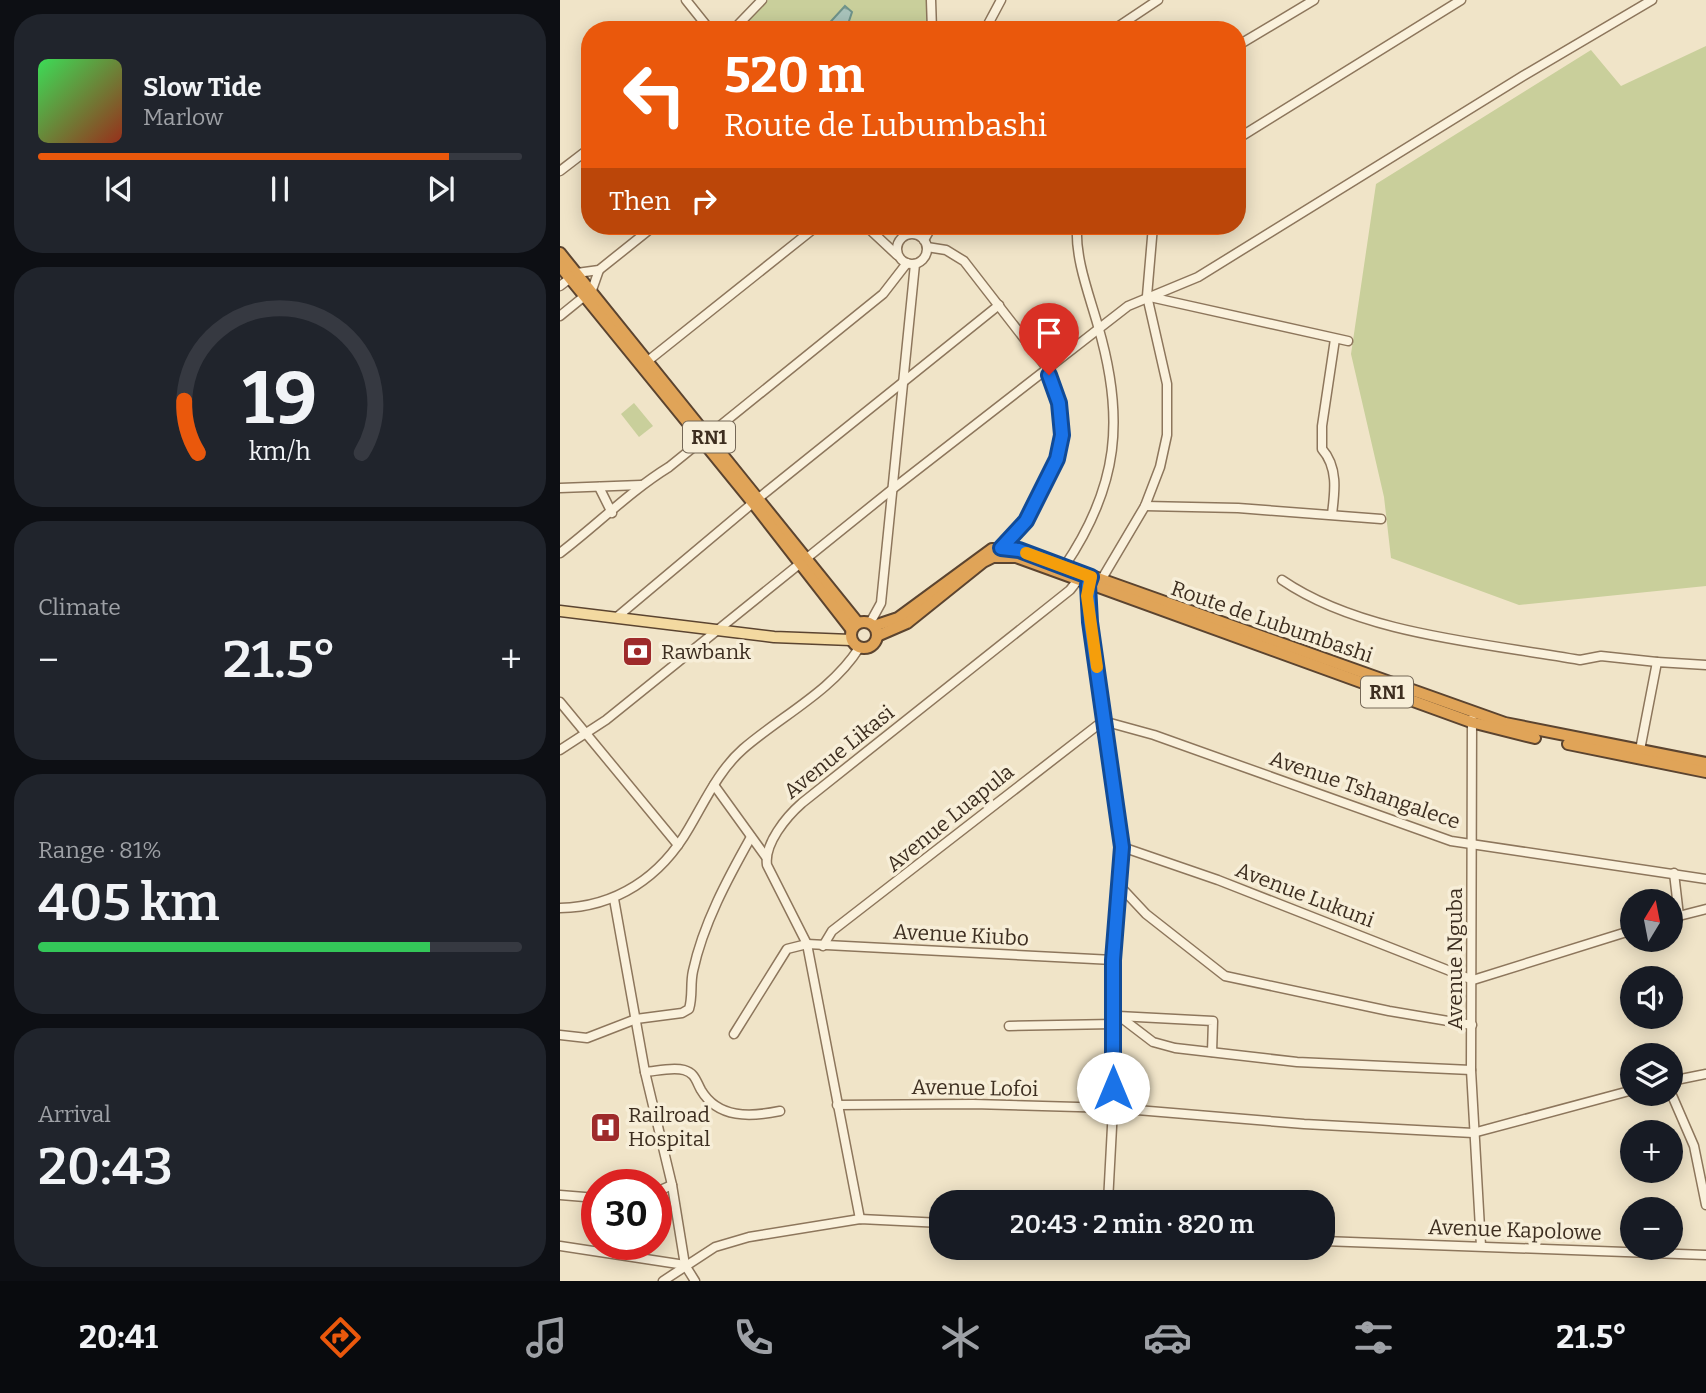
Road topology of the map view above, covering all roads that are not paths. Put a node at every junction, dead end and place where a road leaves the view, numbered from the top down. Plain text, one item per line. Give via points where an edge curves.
1 (686, 0) edge
2 (762, 0) edge
3 (931, 0) edge
4 (1001, 0) edge
5 (1157, 0) edge
6 (1314, 0) edge
7 (1461, 0) edge
8 (1652, 0) edge
9 (703, 21) edge
10 (742, 21) edge
11 (932, 21) edge
12 (990, 21) edge
13 (1126, 21) edge
14 (1246, 41) edge
15 (1246, 133) edge
16 (581, 155) edge
17 (560, 172) edge
18 (643, 235) edge
19 (806, 235) edge
20 (876, 235) edge
21 (907, 235) edge
22 (1078, 235) edge
23 (1152, 235) edge
24 (922, 237) edge
25 (560, 253) edge
26 (907, 262) junction
27 (560, 266) edge
28 (599, 270) junction
29 (574, 276) junction
30 (560, 286) edge
31 (588, 293) junction
32 (1147, 296) junction
33 (999, 305) junction
34 (560, 316) edge
35 (1099, 328) junction
36 (1335, 339) junction
37 (1348, 341) dead end
38 (645, 363) junction
39 (1047, 368) junction
40 (902, 383) junction
41 (705, 438) junction
42 (641, 485) junction
43 (599, 487) junction
44 (560, 488) edge
45 (890, 491) junction
46 (757, 500) junction
47 (1144, 506) junction
48 (612, 513) junction
49 (1332, 514) junction
50 (1381, 519) dead end
51 (997, 552) junction
52 (560, 554) edge
53 (805, 560) junction
54 (1064, 566) junction
55 (1282, 580) dead end
56 (1091, 583) junction
57 (560, 611) edge
58 (617, 617) junction
59 (719, 631) junction
60 (863, 632) junction
61 (1657, 662) junction
62 (1706, 665) edge
63 (560, 702) edge
64 (1472, 717) junction
65 (1102, 721) junction
66 (586, 734) junction
67 (560, 750) edge
68 (1639, 754) junction
69 (1706, 763) edge
70 (1706, 772) edge
71 (714, 785) junction
72 (751, 837) junction
73 (1473, 843) junction
74 (678, 845) junction
75 (1122, 847) junction
76 (766, 857) junction
77 (1674, 873) junction
78 (1706, 879) edge
79 (1117, 888) junction
80 (1674, 889) edge
81 (614, 900) junction
82 (560, 908) edge
83 (1706, 909) edge
84 (1684, 915) edge
85 (1620, 934) edge
86 (807, 944) junction
87 (823, 946) junction
88 (1113, 960) junction
89 (1473, 980) junction
90 (636, 1018) junction
91 (1116, 1018) junction
92 (1472, 1025) junction
93 (1009, 1026) dead end
94 (733, 1034) dead end
95 (560, 1035) edge
96 (1212, 1052) junction
97 (1471, 1070) junction
98 (645, 1072) junction
99 (1706, 1074) edge
100 (1683, 1079) edge
101 (1620, 1093) edge
102 (837, 1105) junction
103 (1676, 1106) edge
104 (1113, 1108) junction
105 (780, 1111) dead end
106 (1473, 1132) junction
107 (668, 1169) edge
108 (672, 1185) edge
109 (1109, 1190) edge
110 (560, 1195) edge
111 (581, 1197) edge
112 (1706, 1205) edge
113 (860, 1219) junction
114 (929, 1222) edge
115 (1335, 1241) edge
116 (560, 1246) edge
117 (1480, 1246) junction
118 (1706, 1255) edge
119 (685, 1265) junction
120 (663, 1281) edge
121 (695, 1281) edge

1 - 9 street
2 - 10 street
3 - 11 street
4 - 12 street
5 - 13 street
6 - 14 street
7 - 15 street
8 - 32 street via 1198,278
16 - 17 street
18 - 28 street
19 - 38 street
20 - 26 street
21 - 26 street via 897,251
22 - 35 street
23 - 32 street, Avenue Likasi
24 - 26 street via 924,258
24 - 33 street via 964,261
25 - 29 highway, RN1
26 - 40 street
26 - 41 street via 883,294
27 - 29 highway, RN1
28 - 29 street
28 - 31 street
29 - 30 street
29 - 31 highway, RN1
31 - 34 street
31 - 38 highway, RN1
32 - 35 street
32 - 36 street
32 - 47 street, Avenue Likasi via 1167,384 1167,435
33 - 39 street
33 - 40 street
35 - 39 street
35 - 54 street via 1111,377 1115,443 1091,520
36 - 37 street
36 - 49 street via 1321,426 1322,449 1330,458 1334,479
38 - 41 highway, RN1
39 - 45 street
39 - 51 street via 1060,414 1057,459 1026,521
40 - 45 street
40 - 46 street
41 - 42 street
41 - 46 highway, RN1
42 - 43 street
42 - 48 street
43 - 44 street
43 - 48 street
45 - 53 street
45 - 60 street via 881,603
46 - 53 highway, RN1
46 - 58 street
47 - 49 street
47 - 56 street, Avenue Likasi via 1132,531
48 - 52 street
49 - 50 street
51 - 54 highway, Route de Lubumbashi / RN1 via 1019,550
51 - 56 highway, Route de Lubumbashi / RN1
51 - 60 highway via 907,623
53 - 59 street
53 - 60 highway, RN1
54 - 56 highway, Route de Lubumbashi / RN1
55 - 61 street via 1313,599 1415,634 1580,660 1601,656
56 - 64 highway, Route de Lubumbashi / RN1
56 - 65 street
56 - 76 street, Avenue Likasi via 1070,590 802,803 783,825
57 - 58 main road
58 - 59 main road
59 - 60 main road via 806,639
59 - 66 street
60 - 71 street via 840,673 742,749
61 - 62 street
61 - 68 street
63 - 66 street
64 - 68 highway, Route de Lubumbashi / RN1
64 - 73 street, Avenue Nguba
65 - 73 street, Avenue Tshangalece via 1154,735 1451,841
65 - 75 street
65 - 87 street, Avenue Luapula via 832,932
66 - 67 street
66 - 74 street
68 - 69 highway, Route de Lubumbashi / RN1
68 - 70 highway, Route de Lubumbashi / RN1
71 - 72 street
71 - 74 street
72 - 76 street
72 - 90 street via 710,920 692,973 689,1009
73 - 77 street, Avenue Tshangalece
73 - 89 street, Avenue Nguba
74 - 81 street via 635,888
75 - 79 street
75 - 89 street, Avenue Lukuni
76 - 86 street
77 - 78 street, Avenue Tshangalece
77 - 80 street
79 - 88 street
79 - 92 street via 1225,976
81 - 82 street
81 - 90 street
83 - 84 street
85 - 89 street
86 - 87 street, Avenue Kiubo
86 - 94 street via 788,949
86 - 102 street
87 - 88 street, Avenue Kiubo
88 - 91 street
89 - 92 street, Avenue Nguba
90 - 95 street via 587,1038
90 - 98 street
91 - 93 street
91 - 96 street via 1153,1042
91 - 96 street via 1213,1021
91 - 104 street
92 - 97 street, Avenue Nguba
96 - 97 street via 1297,1062
97 - 106 street, Avenue Nguba
98 - 105 street via 685,1070 694,1075 712,1105 723,1111 754,1117
98 - 107 street
99 - 100 street
101 - 106 street, Avenue Lofoi
102 - 104 street, Avenue Lofoi
102 - 113 street
103 - 112 street via 1694,1146
104 - 106 street, Avenue Lofoi
104 - 109 street
106 - 117 street, Avenue Nguba
108 - 119 street
110 - 111 street
113 - 114 street
113 - 119 street via 749,1237 715,1247
115 - 117 street, Avenue Kapolowe
116 - 119 street
117 - 118 street, Avenue Kapolowe
119 - 120 street
119 - 121 street

